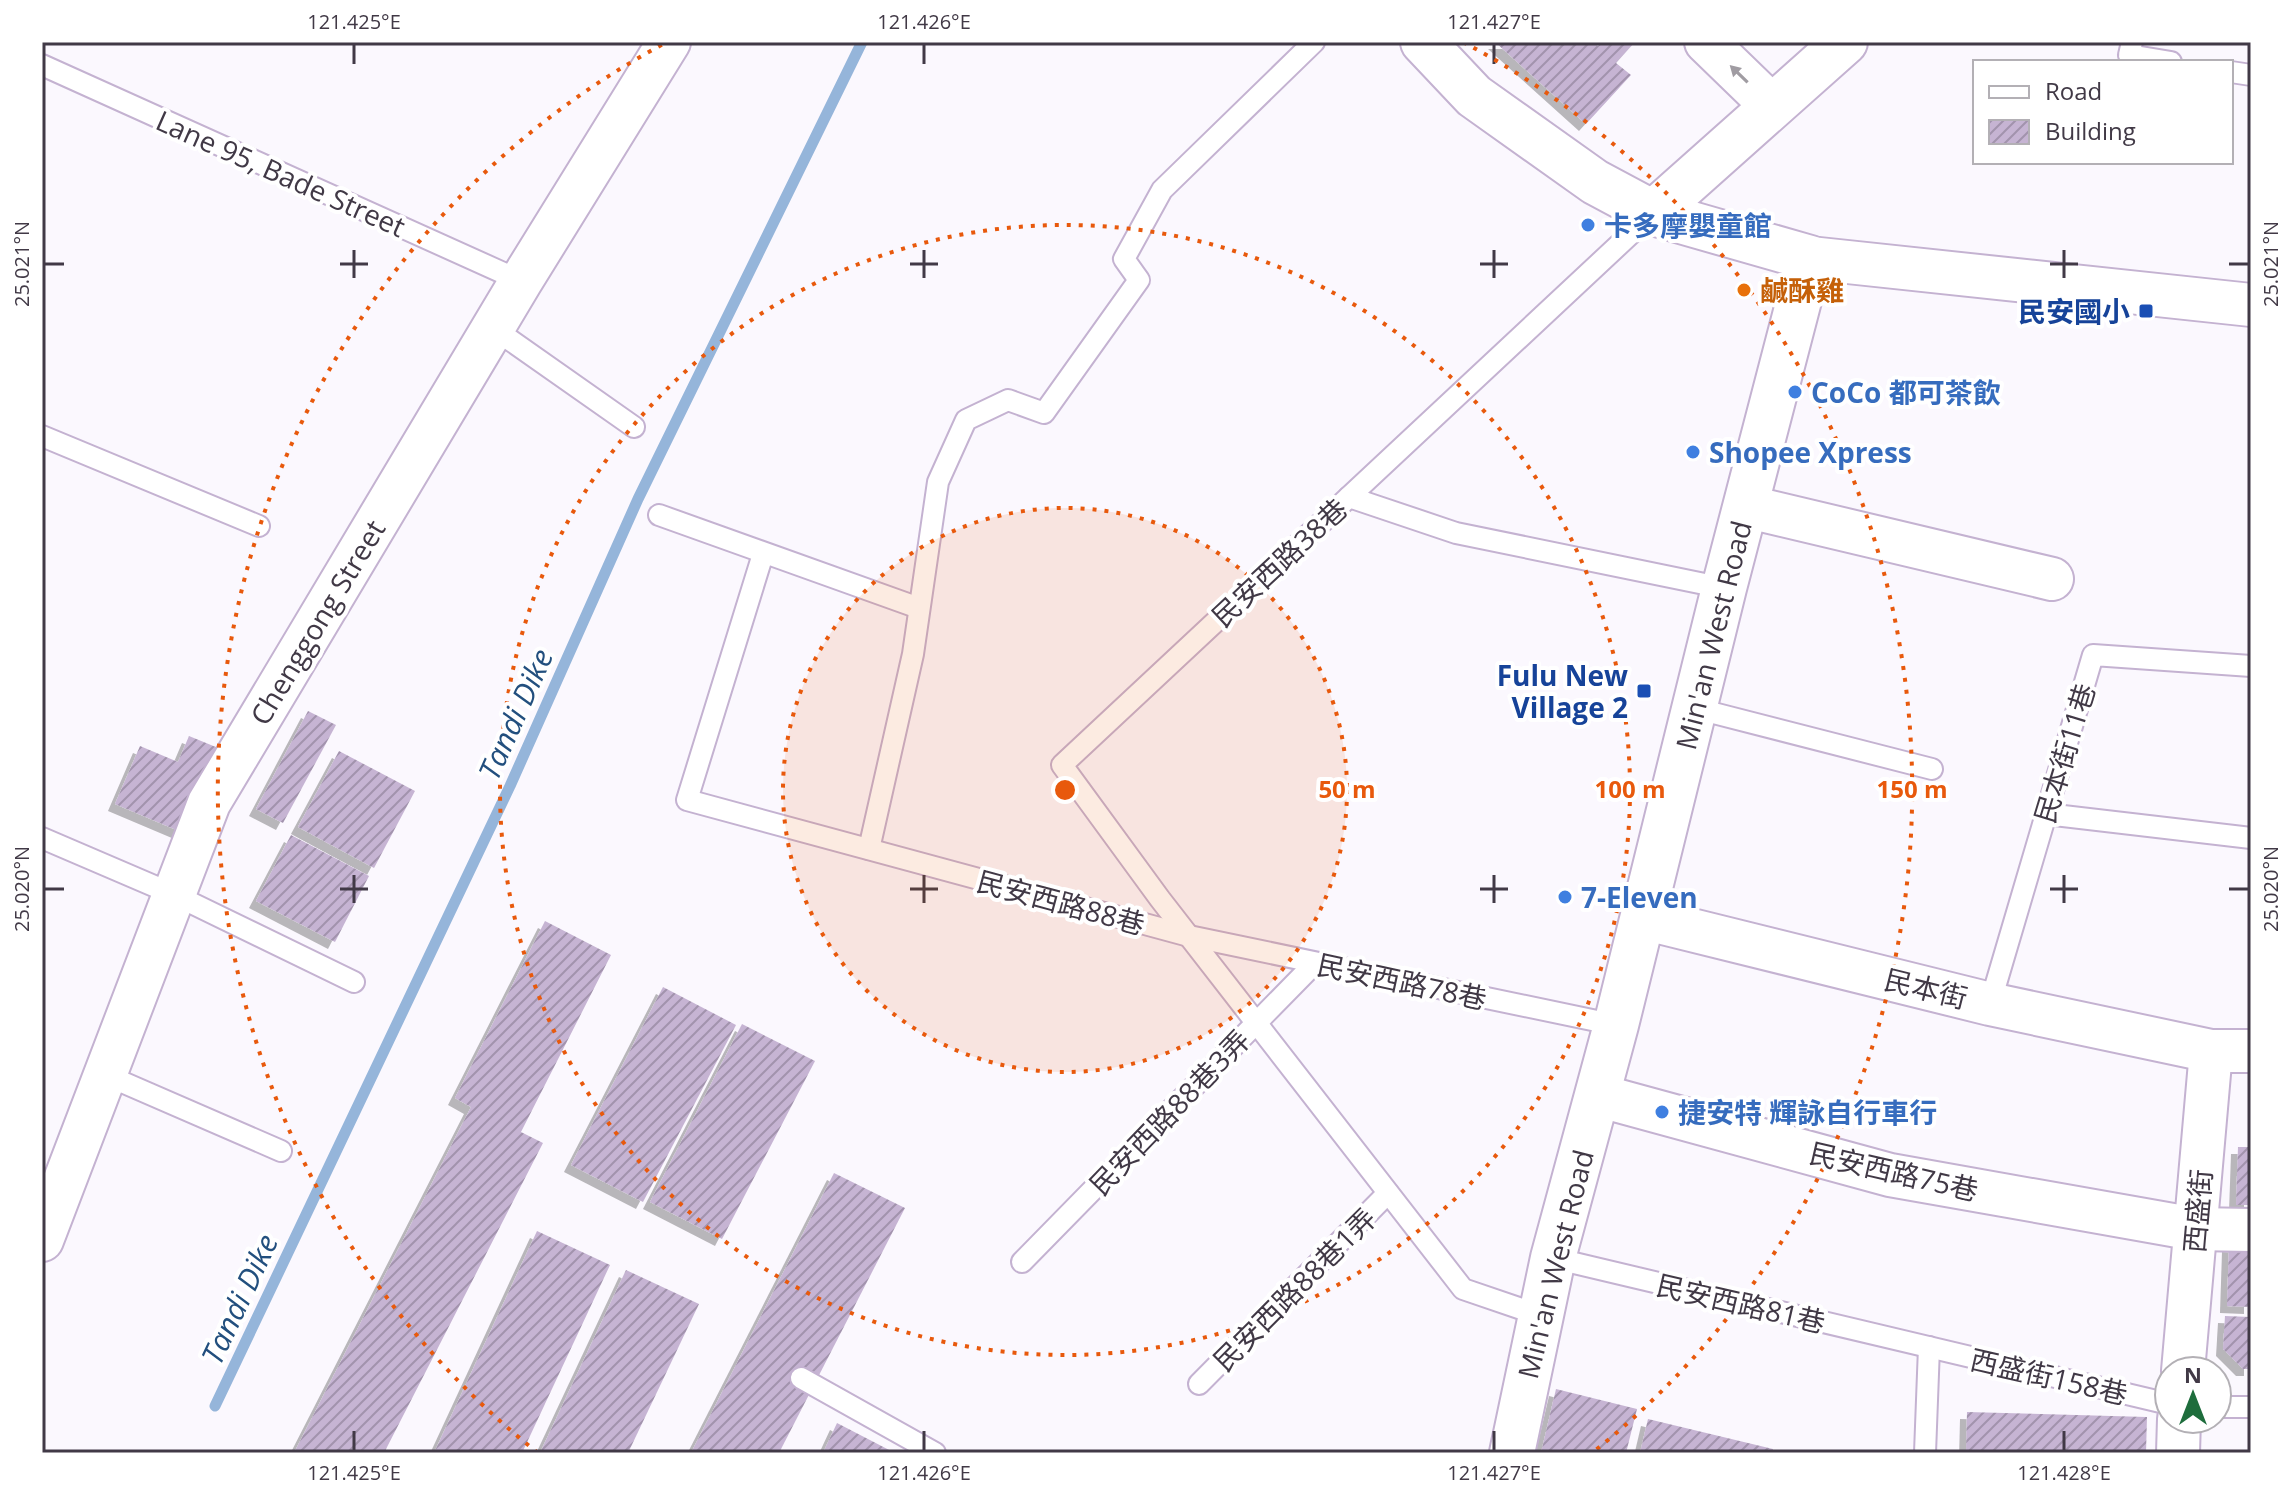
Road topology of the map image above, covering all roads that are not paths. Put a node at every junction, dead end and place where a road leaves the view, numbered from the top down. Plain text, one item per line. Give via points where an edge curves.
1 (669, 42) edge
2 (1314, 42) edge
3 (1423, 42) edge
4 (1706, 42) edge
5 (1845, 42) edge
6 (2132, 42) edge
7 (2159, 60) edge
8 (42, 65) edge
9 (1772, 106) junction
10 (1653, 213) junction
11 (1810, 258) junction
12 (521, 281) junction
13 (2251, 305) edge
14 (493, 328) junction
15 (634, 427) dead end
16 (42, 436) edge
17 (1349, 497) junction
18 (1745, 506) junction
19 (659, 515) dead end
20 (259, 526) dead end
21 (763, 554) junction
22 (2052, 579) dead end
23 (1724, 588) junction
24 (919, 608) junction
25 (2251, 666) edge
26 (1694, 708) junction
27 (1932, 769) dead end
28 (2046, 814) junction
29 (42, 838) edge
30 (2251, 838) edge
31 (869, 849) junction
32 (175, 895) junction
33 (1643, 918) junction
34 (1189, 936) junction
35 (1315, 963) junction
36 (354, 982) dead end
37 (1990, 1004) junction
38 (1256, 1023) junction
39 (1616, 1025) junction
40 (2231, 1051) edge
41 (106, 1075) junction
42 (1597, 1095) junction
43 (281, 1151) dead end
44 (1388, 1193) junction
45 (2195, 1229) junction
46 (2251, 1230) edge
47 (42, 1240) edge
48 (1553, 1258) junction
49 (1022, 1262) dead end
50 (1539, 1315) junction
51 (1929, 1347) junction
52 (2184, 1355) edge
53 (801, 1378) dead end
54 (1199, 1384) dead end
55 (2153, 1400) edge
56 (935, 1453) edge
57 (1512, 1453) edge
58 (1925, 1453) edge

1 - 12 street, Chenggong Street
2 - 24 lane via 1162,190 1124,259 1139,280 1044,413 1008,400 966,420 938,482
3 - 10 street via 1474,96 1595,182
9 -> 4 street
5 - 9 street
6 - 7 lane via 2129,55
8 - 12 lane, Lane 95, Bade Street
9 - 10 street
10 - 11 street
10 - 17 lane, 民安西路38巷
11 - 13 street
11 - 18 street, Min'an West Road
12 - 14 street, Chenggong Street
14 - 15 lane
14 - 32 street, Chenggong Street via 209,803
16 - 20 lane
17 - 23 lane via 1456,533
17 - 34 lane, 民安西路38巷 via 1062,765
18 - 22 street
18 - 23 street, Min'an West Road
19 - 21 lane
21 - 24 lane
21 - 31 lane, 民安西路88巷 via 687,800
23 - 26 street, Min'an West Road
24 - 31 lane
25 - 28 lane, 民本街11巷 via 2093,655
26 - 27 lane
26 - 33 street, Min'an West Road
28 - 30 lane
28 - 37 lane, 民本街11巷
29 - 32 lane
31 - 34 lane, 民安西路88巷
32 - 36 lane
32 - 41 street, Chenggong Street
33 - 37 street, 民本街
33 - 39 street, Min'an West Road
34 - 35 lane, 民安西路78巷
34 - 38 lane
35 - 38 lane, 民安西路88巷3弄
35 - 39 lane, 民安西路78巷
37 - 40 street, 民本街
38 - 44 lane
38 - 49 lane, 民安西路88巷3弄
39 - 42 street, Min'an West Road
40 - 45 street, 西盛街
41 - 43 lane
41 - 47 street, Chenggong Street
42 - 45 street, 民安西路75巷 via 1890,1175
42 - 48 street, Min'an West Road
44 - 50 lane via 1463,1289
44 - 54 lane, 民安西路88巷1弄
45 - 46 street, 民安西路75巷
45 - 52 street, 西盛街
48 - 50 street, Min'an West Road
48 - 51 lane, 民安西路81巷
50 - 57 street, Min'an West Road
51 - 55 lane, 西盛街158巷
51 - 58 lane
53 - 56 lane

